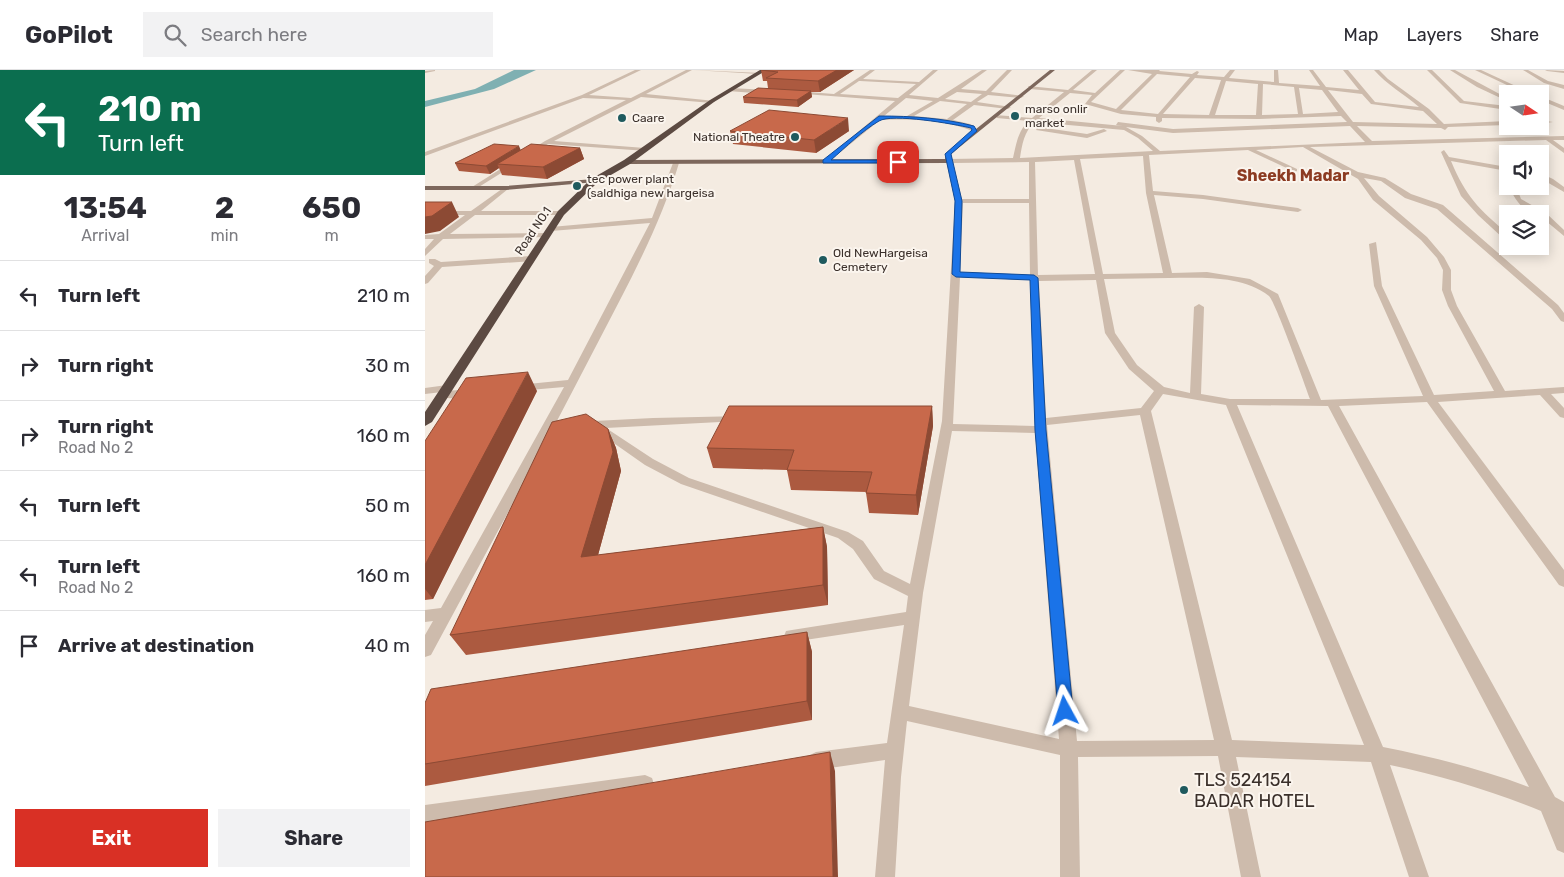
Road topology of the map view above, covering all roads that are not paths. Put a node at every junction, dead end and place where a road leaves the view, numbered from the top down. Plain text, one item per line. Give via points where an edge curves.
1 (433, 70) edge
2 (639, 70) edge
3 (690, 70) edge
4 (695, 70) edge
5 (873, 70) edge
6 (936, 70) edge
7 (985, 70) edge
8 (1010, 70) edge
9 (1053, 70) edge
10 (1095, 70) edge
11 (1123, 70) edge
12 (1130, 70) edge
13 (1198, 70) edge
14 (1233, 70) edge
15 (1277, 70) edge
16 (1311, 70) edge
17 (1345, 70) edge
18 (1376, 70) edge
19 (1429, 70) edge
20 (1452, 70) edge
21 (1477, 70) edge
22 (1525, 70) edge
23 (1547, 70) edge
24 (761, 71) edge
25 (1156, 71) edge
26 (425, 72) edge
27 (1564, 72) edge
28 (995, 74) dead end
29 (1193, 76) junction
30 (1002, 77) junction
31 (860, 80) junction
32 (1224, 80) junction
33 (919, 83) junction
34 (1261, 83) junction
35 (1276, 84) junction
36 (1511, 85) edge
37 (1296, 86) junction
38 (1564, 87) edge
39 (1030, 88) junction
40 (1324, 89) junction
41 (730, 90) junction
42 (957, 90) junction
43 (1071, 91) junction
44 (778, 92) edge
45 (988, 92) junction
46 (1362, 92) junction
47 (788, 93) edge
48 (1095, 94) junction
49 (638, 95) junction
50 (583, 96) junction
51 (836, 96) junction
52 (904, 96) junction
53 (1021, 96) junction
54 (1499, 96) edge
55 (630, 99) junction
56 (898, 100) junction
57 (939, 100) junction
58 (712, 101) junction
59 (1549, 102) edge
60 (972, 104) junction
61 (1008, 107) junction
62 (1499, 107) edge
63 (1564, 108) edge
64 (1427, 110) junction
65 (1120, 112) junction
66 (1343, 114) junction
67 (997, 116) junction
68 (1159, 116) junction
69 (1301, 116) junction
70 (1211, 117) junction
71 (1259, 117) junction
72 (879, 118) junction
73 (909, 118) junction
74 (1032, 120) junction
75 (947, 121) junction
76 (1499, 123) edge
77 (1118, 124) junction
78 (1351, 124) junction
79 (1443, 126) junction
80 (1026, 127) junction
81 (1158, 128) junction
82 (1109, 129) junction
83 (1127, 129) junction
84 (975, 130) junction
85 (1173, 131) junction
86 (1448, 131) dead end
87 (1087, 136) junction
88 (1454, 136) dead end
89 (1181, 137) dead end
90 (1564, 138) edge
91 (1548, 139) junction
92 (1460, 141) junction
93 (547, 142) junction
94 (1437, 142) junction
95 (1091, 143) dead end
96 (1370, 143) junction
97 (1187, 144) dead end
98 (1304, 146) junction
99 (1247, 148) junction
100 (645, 150) junction
101 (1194, 150) junction
102 (1564, 151) edge
103 (1158, 153) junction
104 (425, 154) edge
105 (1146, 154) junction
106 (1077, 158) junction
107 (1447, 158) junction
108 (1016, 160) junction
109 (1032, 160) junction
110 (949, 161) junction
111 (627, 162) junction
112 (825, 162) junction
113 (676, 163) junction
114 (1499, 168) edge
115 (1295, 170) dead end
116 (1356, 174) junction
117 (1549, 179) edge
118 (594, 181) junction
119 (425, 188) edge
120 (474, 188) junction
121 (506, 188) junction
122 (1564, 190) edge
123 (1150, 193) junction
124 (1516, 195) edge
125 (959, 201) junction
126 (1033, 201) junction
127 (1298, 210) dead end
128 (425, 213) edge
129 (473, 213) junction
130 (561, 213) junction
131 (655, 220) junction
132 (1499, 230) edge
133 (549, 232) junction
134 (1564, 234) edge
135 (425, 237) edge
136 (441, 237) junction
137 (1373, 244) dead end
138 (425, 254) edge
139 (425, 259) edge
140 (531, 259) junction
141 (439, 265) junction
142 (956, 274) junction
143 (1168, 276) junction
144 (1100, 277) junction
145 (1034, 278) junction
146 (425, 281) edge
147 (1199, 307) dead end
148 (1564, 319) edge
149 (572, 383) junction
150 (503, 389) edge
151 (1160, 390) junction
152 (1564, 390) edge
153 (425, 391) edge
154 (483, 391) edge
155 (1542, 391) junction
156 (445, 392) junction
157 (1501, 394) junction
158 (1195, 398) junction
159 (1430, 400) junction
160 (1230, 402) junction
161 (1324, 403) junction
162 (1145, 411) junction
163 (1564, 415) edge
164 (554, 417) junction
165 (748, 419) edge
166 (425, 422) edge
167 (944, 423) junction
168 (594, 425) junction
169 (1041, 426) junction
170 (1564, 582) edge
171 (916, 593) junction
172 (445, 613) junction
173 (425, 616) edge
174 (913, 617) junction
175 (779, 638) edge
176 (425, 650) edge
177 (900, 712) junction
178 (1225, 748) junction
179 (1069, 749) junction
180 (895, 750) junction
181 (1377, 754) junction
182 (797, 764) edge
183 (660, 782) edge
184 (1547, 804) junction
185 (1564, 812) edge
186 (425, 815) edge
187 (1564, 843) edge
188 (885, 877) edge
189 (1070, 877) edge
190 (1251, 877) edge
191 (1419, 877) edge

1 - 26 street
2 - 50 street
3 - 49 street
4 - 24 street
5 - 31 street
6 - 33 street
7 - 42 street
8 - 30 street
9 - 39 main road
10 - 43 street
11 - 48 street
12 - 25 street
13 - 29 street
14 - 32 street
15 - 35 street
16 - 40 street
17 - 46 street
18 - 64 street
19 - 62 street via 1463,102
20 - 54 street
21 - 36 street
22 - 38 street via 1546,82
23 - 27 street
24 - 41 highway, Road NO.1
25 - 29 street
25 - 65 street
28 - 30 street
29 - 32 street
29 - 68 street
30 - 45 street
31 - 33 street
31 - 51 street
32 - 34 street
32 - 70 street
33 - 52 street
34 - 35 street
34 - 71 street
35 - 37 street
37 - 40 street
37 - 69 street
39 - 43 street
39 - 53 main road
40 - 46 street
40 - 66 street
41 - 44 street
41 - 58 highway, Road NO.1
42 - 45 street
42 - 57 street
43 - 48 street
43 - 74 street
45 - 53 street
45 - 60 street
46 - 64 street via 1375,104
47 - 51 street
48 - 65 street via 1087,104
49 - 55 street
49 - 58 street
50 - 55 street
50 - 104 street
51 - 56 street
52 - 56 street
52 - 57 street
53 - 61 main road
55 - 93 street
56 - 72 street
57 - 60 street
57 - 73 street
58 - 100 highway, Road NO.1
59 - 63 street
60 - 61 street
60 - 75 street
61 - 67 main road
64 - 79 street
65 - 68 street
65 - 77 street
66 - 69 street
66 - 78 street
67 - 74 street
67 - 84 main road
68 - 70 street
68 - 81 street
69 - 71 street
70 - 71 street
72 - 73 street
72 - 112 street
73 - 75 street
74 - 80 street
74 - 82 street
75 - 84 street via 968,125
76 - 79 street
77 - 81 street
77 - 83 street
78 - 79 street
78 - 85 street
78 - 96 street
79 - 86 street
80 - 87 street
80 - 108 street
81 - 85 street
82 - 83 street
82 - 87 street
83 - 103 street
84 - 110 main road via 948,154
85 - 89 street
87 - 95 street
88 - 92 street
90 - 91 street
91 - 92 street
91 - 102 street
92 - 94 street
93 - 100 street
93 - 120 street
94 - 96 street
94 - 107 street
96 - 98 street
97 - 101 street
98 - 99 street
98 - 116 street
99 - 101 street
99 - 115 street
100 - 111 highway, Road NO.1
101 - 103 street
103 - 105 street
105 - 106 street via 1096,153
105 - 123 street
106 - 109 street
106 - 144 street
107 - 114 street
107 - 132 street via 1465,196
108 - 109 street
108 - 110 street
109 - 126 street
110 - 112 main road
110 - 125 street
111 - 113 main road
111 - 118 highway, Road NO.1
112 - 113 main road
113 - 131 street
116 - 148 street via 1383,179 1408,196 1439,207 1555,306
116 - 157 street via 1376,198 1416,231 1441,260 1448,273 1445,285 1451,302
117 - 122 street
118 - 121 main road
118 - 130 highway, Road NO.1
119 - 120 main road
120 - 121 main road
121 - 129 street
123 - 127 street via 1203,196
123 - 143 street
124 - 134 street
125 - 126 street
125 - 142 street
126 - 145 street
128 - 129 street
129 - 130 street
129 - 136 street
130 - 133 highway, Road NO.1
131 - 133 street
131 - 149 street
133 - 136 street
133 - 140 highway, Road NO.1
135 - 136 street
136 - 138 street
137 - 159 street via 1378,286
139 - 141 street
140 - 141 street
140 - 156 highway, Road NO.1
141 - 146 street
142 - 145 street
142 - 167 street
143 - 144 street
143 - 161 street via 1236,278 1251,282 1275,296
144 - 145 street
144 - 151 street via 1110,333 1133,367
145 - 169 street
147 - 158 street
149 - 150 street
149 - 164 street
151 - 158 street
151 - 162 street
152 - 155 street
153 - 156 street
154 - 156 street
155 - 157 street
155 - 163 street
156 - 166 highway, Road NO.1
157 - 159 street
158 - 160 street
159 - 161 street
159 - 170 street
160 - 161 street
160 - 181 street
161 - 184 street
162 - 169 street
162 - 178 street
164 - 168 street
164 - 172 street
165 - 168 street
167 - 169 street
167 - 171 street
168 - 171 street via 649,462 685,481 843,535 858,546 879,575
169 - 179 street
171 - 174 street
172 - 173 street
172 - 176 street
174 - 175 street
174 - 177 street
177 - 179 street
177 - 180 street
178 - 179 street
178 - 181 street
178 - 190 street
179 - 189 street
180 - 182 street
180 - 188 street
181 - 184 street via 1471,776
181 - 191 street
183 - 186 street
184 - 185 street
184 - 187 street

